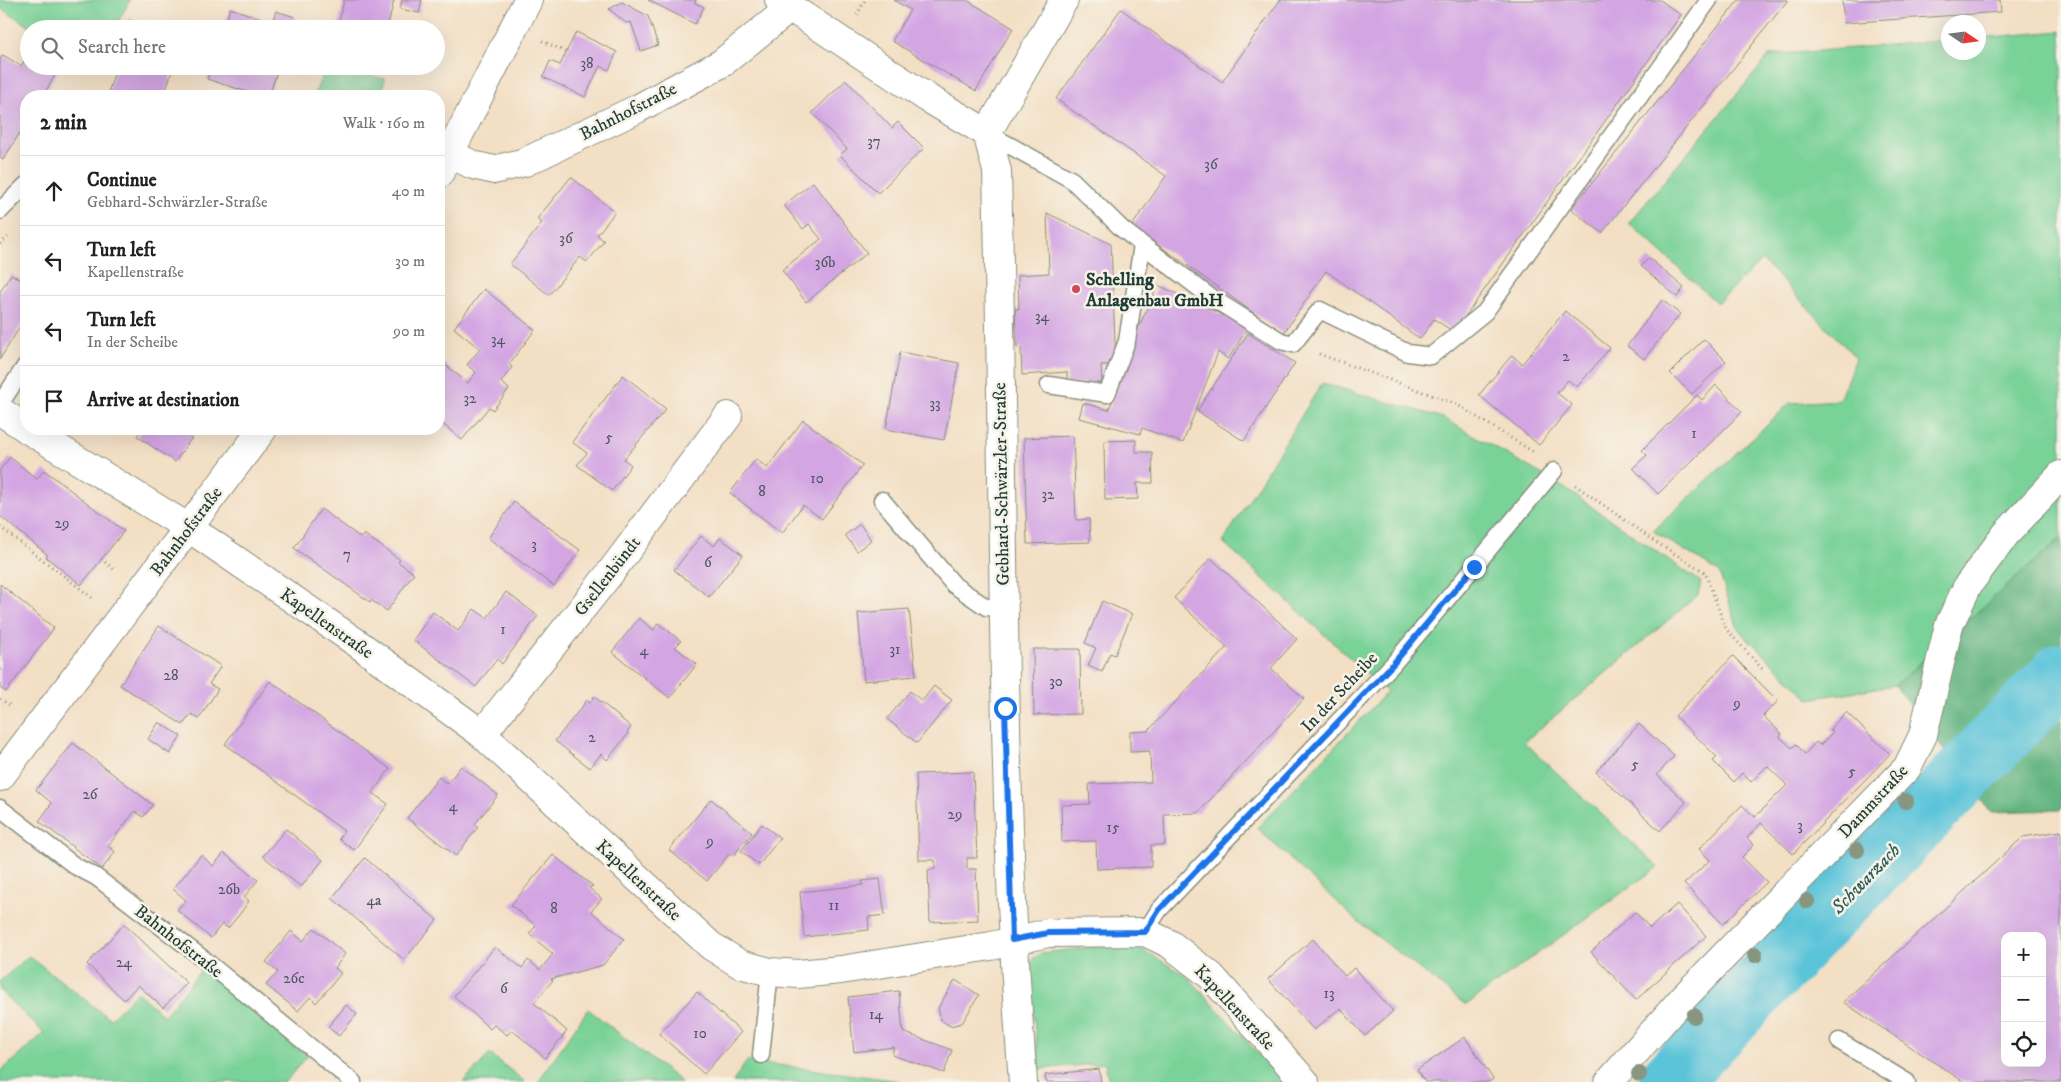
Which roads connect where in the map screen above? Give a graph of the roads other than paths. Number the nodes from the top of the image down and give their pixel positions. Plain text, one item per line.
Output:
1 (528, 0) edge
2 (1064, 0) edge
3 (1709, 0) edge
4 (785, 4) edge
5 (987, 133) junction
6 (445, 164) edge
7 (20, 191) edge
8 (0, 211) edge
9 (1142, 244) junction
10 (20, 374) edge
11 (1049, 385) dead end
12 (0, 404) edge
13 (0, 412) edge
14 (728, 416) dead end
15 (20, 424) edge
16 (38, 435) edge
17 (259, 435) edge
18 (1554, 471) road end
19 (2061, 475) edge
20 (882, 500) dead end
21 (189, 528) junction
22 (1003, 608) junction
23 (482, 734) junction
24 (0, 777) edge
25 (0, 808) edge
26 (1145, 932) junction
27 (1012, 940) junction
28 (770, 972) junction
29 (1840, 1041) dead end
30 (761, 1055) dead end
31 (353, 1082) edge
32 (1023, 1082) edge
33 (1305, 1082) edge
34 (1609, 1082) edge
35 (1907, 1082) edge

1 - 6 street, Bahnhofstraße
2 - 5 street
3 - 9 lane
4 - 5 street
4 - 6 street, Bahnhofstraße
5 - 9 lane
5 - 22 street, Gebhard-Schwärzler-Straße
7 - 8 lane
9 - 11 lane
10 - 12 lane
13 - 15 street, Kapellenstraße
14 - 23 street, Gsellenbündt
16 - 21 street, Kapellenstraße
17 - 21 street, Bahnhofstraße
18 - 26 lane, In der Scheibe
19 - 34 street, Dammstraße
20 - 22 lane
21 - 23 street, Kapellenstraße
21 - 24 street, Bahnhofstraße
22 - 27 street, Gebhard-Schwärzler-Straße
23 - 28 street, Kapellenstraße
25 - 31 lane, Bahnhofstraße
26 - 27 street, Kapellenstraße
26 - 33 street, Kapellenstraße
27 - 28 street, Kapellenstraße
27 - 32 street, Gebhard-Schwärzler-Straße
28 - 30 lane
29 - 35 lane

